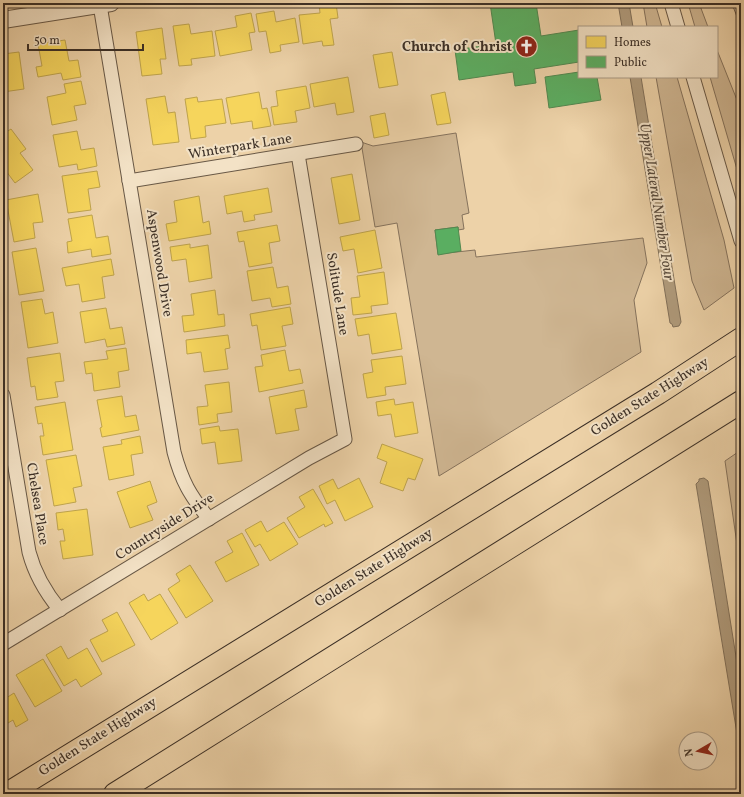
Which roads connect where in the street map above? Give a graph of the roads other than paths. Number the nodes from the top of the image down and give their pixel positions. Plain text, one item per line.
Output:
1 (671, 3) edge
2 (736, 3) edge
3 (106, 4) edge
4 (741, 16) edge
5 (3, 20) edge
6 (678, 26) edge
7 (693, 78) edge
8 (356, 144) dead end
9 (298, 154) junction
10 (129, 181) junction
11 (741, 241) edge
12 (741, 339) edge
13 (3, 395) edge
14 (741, 402) edge
15 (345, 439) joint
16 (209, 519) junction
17 (60, 610) junction
18 (3, 644) edge
19 (7, 794) edge
20 (115, 794) edge

1 - 6 street
2 - 4 lane
3 - 5 street
3 - 10 street, Aspenwood Drive
7 - 11 street
8 - 9 street, Winterpark Lane
9 - 10 street, Winterpark Lane
9 - 15 street, Solitude Lane
10 - 16 street, Aspenwood Drive
12 - 19 highway, Golden State Highway
13 - 17 street, Chelsea Place
14 - 20 highway
15 - 16 street, Countryside Drive
16 - 17 street, Countryside Drive
17 - 18 street, Countryside Drive

